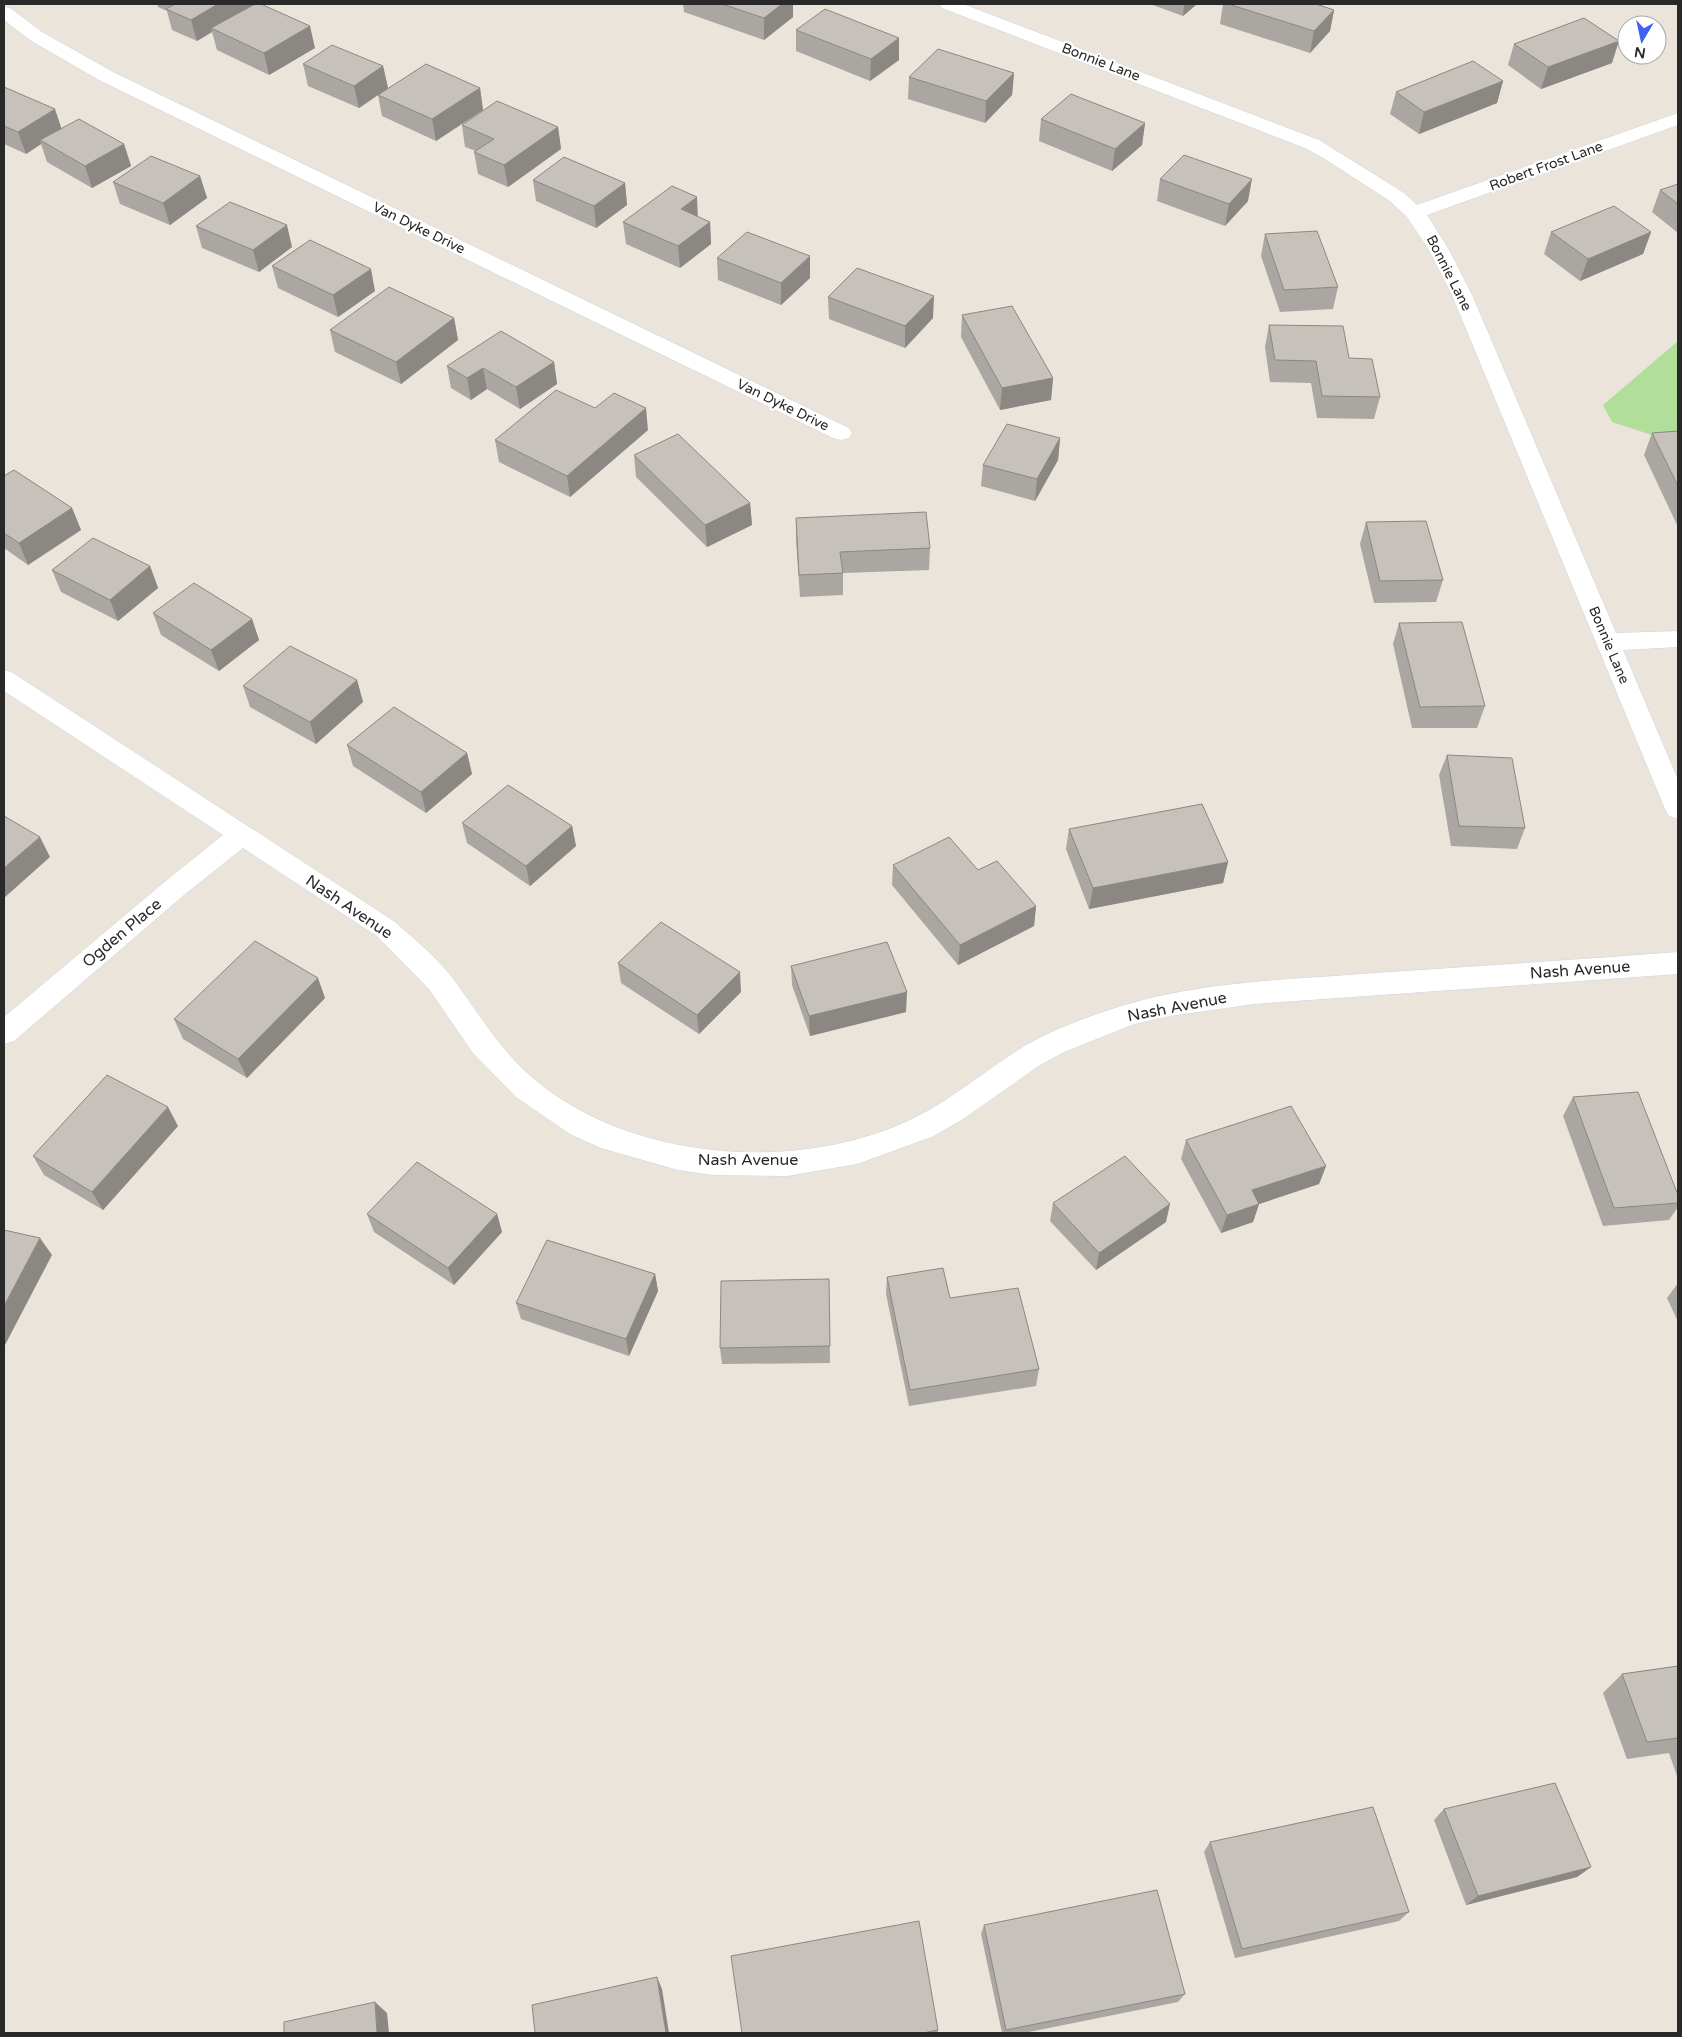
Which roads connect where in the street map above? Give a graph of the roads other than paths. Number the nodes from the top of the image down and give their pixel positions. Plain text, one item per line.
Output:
1 (948, 4) edge
2 (4, 12) edge
3 (1678, 119) edge
4 (1414, 213) junction
5 (841, 433) dead end
6 (1678, 639) edge
7 (1608, 642) junction
8 (4, 679) edge
9 (1678, 809) edge
10 (241, 835) junction
11 (1678, 963) edge
12 (4, 1033) edge

1 - 4 street, Bonnie Lane
2 - 5 street, Van Dyke Drive
3 - 4 street, Robert Frost Lane
4 - 7 street, Bonnie Lane
6 - 7 street
7 - 9 street, Bonnie Lane
8 - 10 street, Nash Avenue
10 - 11 street, Nash Avenue
10 - 12 street, Ogden Place

